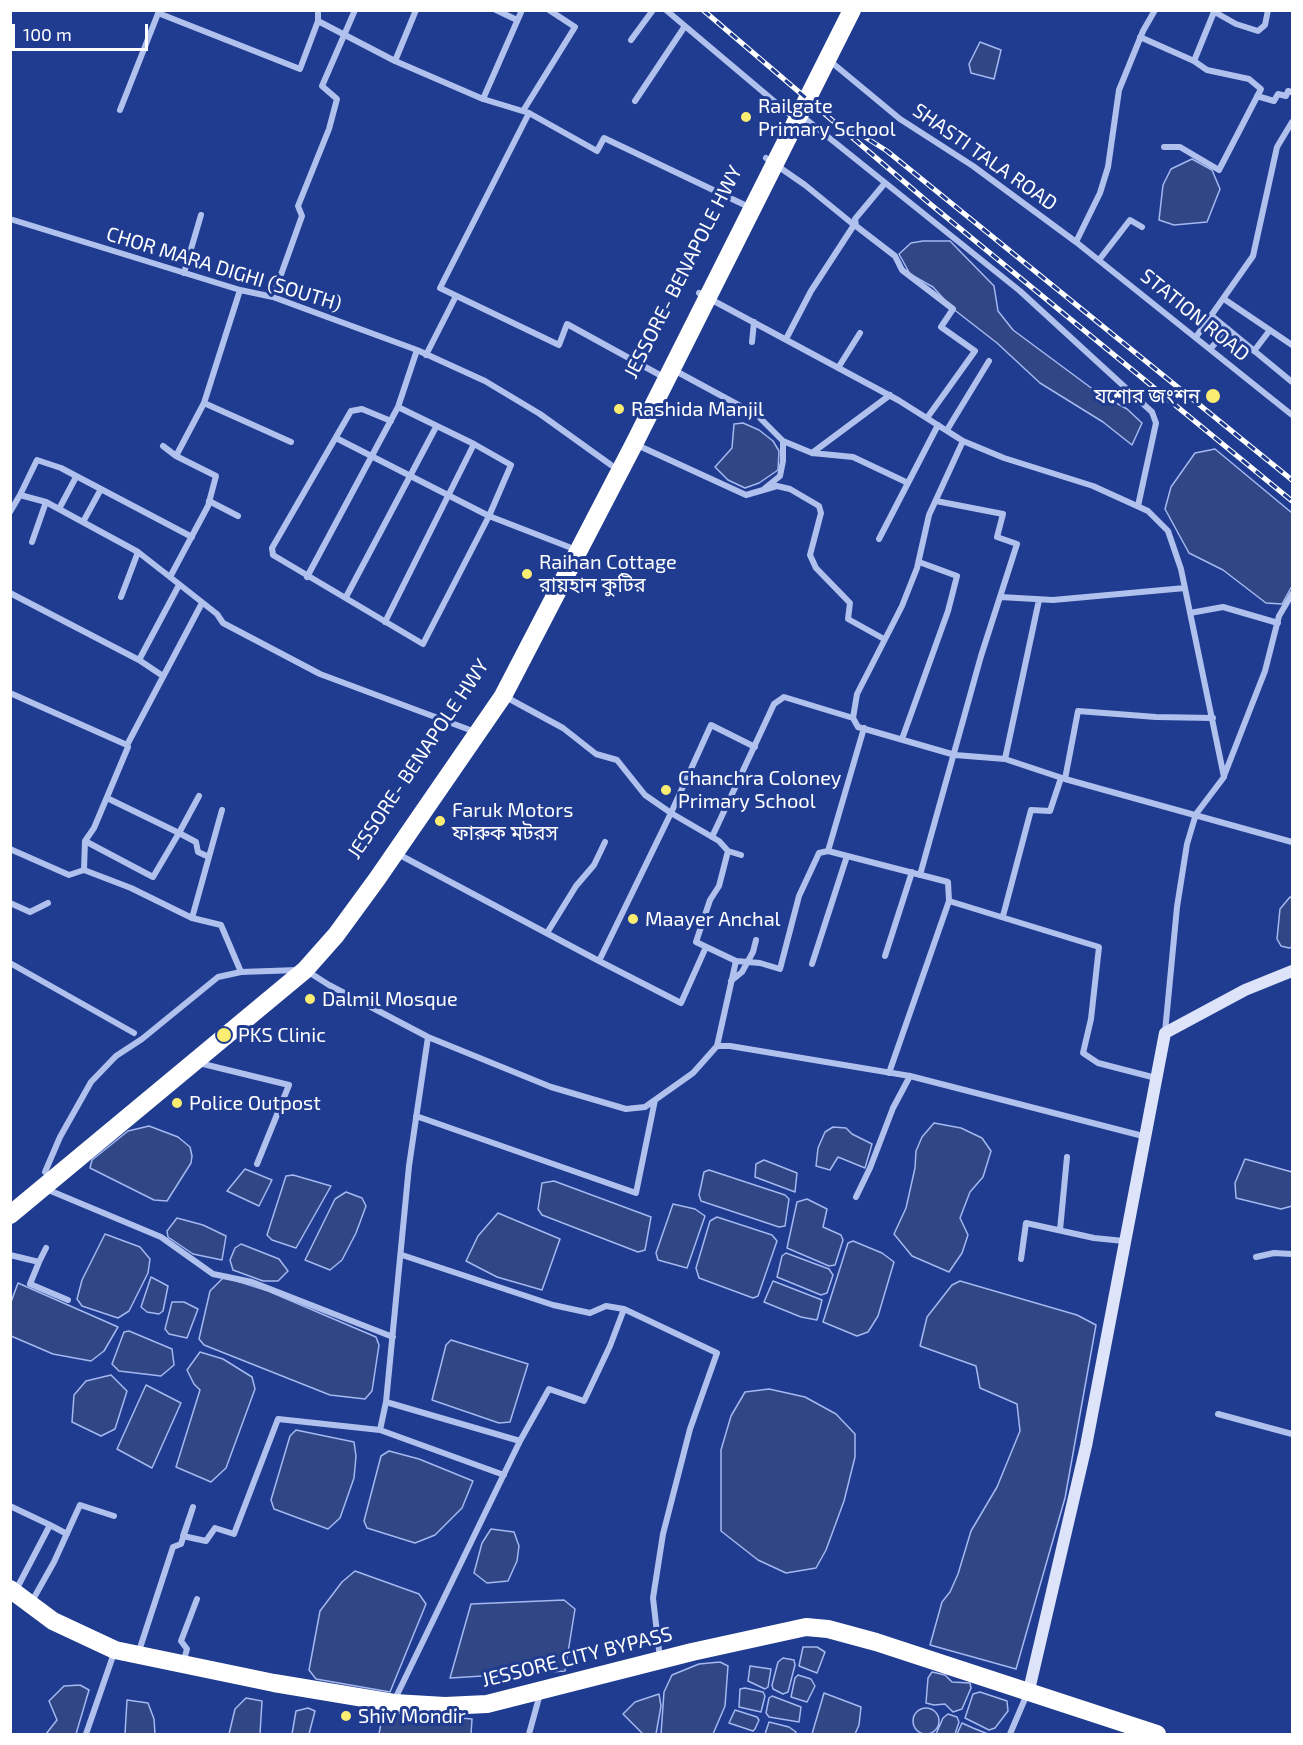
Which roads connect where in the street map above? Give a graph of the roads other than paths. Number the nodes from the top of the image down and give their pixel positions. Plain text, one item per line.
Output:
1 (318, 10) edge
2 (355, 10) edge
3 (416, 10) edge
4 (496, 10) edge
5 (522, 10) edge
6 (549, 10) edge
7 (653, 10) edge
8 (666, 10) edge
9 (841, 10) edge
10 (852, 10) edge
11 (1155, 10) edge
12 (1268, 10) edge
13 (1213, 11) edge
14 (159, 12) edge
15 (517, 20) junction
16 (318, 21) junction
17 (684, 26) junction
18 (343, 34) junction
19 (1140, 37) junction
20 (631, 40) dead end
21 (825, 56) junction
22 (394, 61) junction
23 (1194, 61) junction
24 (1293, 92) edge
25 (1257, 96) junction
26 (483, 99) junction
27 (635, 101) dead end
28 (120, 110) dead end
29 (526, 112) junction
30 (795, 114) junction
31 (1293, 122) edge
32 (1164, 147) dead end
33 (771, 161) junction
34 (885, 183) junction
35 (748, 206) junction
36 (201, 215) dead end
37 (10, 219) edge
38 (1142, 227) dead end
39 (1076, 242) junction
40 (1100, 260) junction
41 (184, 273) junction
42 (240, 290) junction
43 (703, 295) junction
44 (456, 296) junction
45 (273, 297) junction
46 (1224, 299) junction
47 (1212, 316) junction
48 (754, 322) junction
49 (1228, 329) junction
50 (1270, 330) junction
51 (860, 333) dead end
52 (1196, 337) junction
53 (786, 339) junction
54 (752, 342) dead end
55 (1292, 342) edge
56 (1211, 348) junction
57 (417, 351) junction
58 (1254, 351) junction
59 (426, 355) junction
60 (989, 361) dead end
61 (838, 368) junction
62 (665, 371) junction
63 (1293, 381) edge
64 (890, 395) junction
65 (204, 403) junction
66 (398, 407) junction
67 (1293, 415) edge
68 (927, 418) junction
69 (391, 421) junction
70 (938, 425) junction
71 (436, 427) junction
72 (947, 430) junction
73 (336, 438) junction
74 (783, 441) junction
75 (963, 441) junction
76 (291, 442) dead end
77 (474, 444) junction
78 (634, 444) junction
79 (163, 446) dead end
80 (812, 453) junction
81 (176, 456) junction
82 (371, 456) junction
83 (611, 465) junction
84 (411, 476) junction
85 (76, 477) junction
86 (908, 483) junction
87 (101, 489) junction
88 (764, 489) junction
89 (20, 495) junction
90 (448, 496) junction
91 (209, 501) junction
92 (936, 501) junction
93 (46, 502) junction
94 (1138, 507) junction
95 (59, 509) junction
96 (10, 512) edge
97 (238, 516) dead end
98 (489, 516) junction
99 (83, 522) junction
100 (192, 537) junction
101 (879, 539) dead end
102 (32, 542) dead end
103 (569, 547) junction
104 (138, 552) junction
105 (919, 562) junction
106 (170, 577) junction
107 (307, 577) junction
108 (179, 585) junction
109 (1185, 588) junction
110 (10, 593) edge
111 (1293, 594) edge
112 (121, 597) dead end
113 (346, 597) junction
114 (1000, 597) junction
115 (1039, 600) junction
116 (202, 603) junction
117 (1190, 613) junction
118 (385, 622) junction
119 (1278, 623) junction
120 (884, 639) junction
121 (139, 660) junction
122 (163, 676) junction
123 (10, 693) edge
124 (503, 696) junction
125 (853, 718) junction
126 (1213, 718) junction
127 (864, 728) junction
128 (470, 730) junction
129 (902, 739) junction
130 (128, 747) dead end
131 (755, 747) junction
132 (955, 755) junction
133 (1005, 759) junction
134 (1224, 777) junction
135 (1063, 778) junction
136 (199, 796) dead end
137 (107, 798) junction
138 (222, 810) dead end
139 (671, 813) junction
140 (1196, 814) junction
141 (179, 833) junction
142 (712, 837) junction
143 (85, 842) junction
144 (605, 842) dead end
145 (1293, 842) edge
146 (10, 849) edge
147 (728, 851) junction
148 (828, 851) junction
149 (396, 852) junction
150 (741, 855) dead end
151 (847, 856) junction
152 (209, 857) junction
153 (84, 870) junction
154 (912, 872) junction
155 (920, 874) junction
156 (949, 901) junction
157 (10, 903) edge
158 (48, 903) dead end
159 (1003, 916) junction
160 (192, 918) junction
161 (547, 933) junction
162 (756, 940) dead end
163 (706, 947) junction
164 (885, 956) dead end
165 (736, 960) junction
166 (599, 961) junction
167 (10, 963) edge
168 (812, 964) dead end
169 (298, 970) junction
170 (1293, 971) edge
171 (241, 972) junction
172 (731, 982) junction
173 (134, 1033) dead end
174 (1165, 1033) junction
175 (428, 1037) junction
176 (717, 1046) junction
177 (196, 1063) junction
178 (889, 1073) junction
179 (910, 1076) junction
180 (1156, 1078) junction
181 (655, 1100) junction
182 (416, 1116) junction
183 (1143, 1136) junction
184 (1067, 1157) dead end
185 (257, 1164) dead end
186 (44, 1180) junction
187 (855, 1197) dead end
188 (10, 1201) edge
189 (10, 1215) edge
190 (1059, 1230) junction
191 (1124, 1241) junction
192 (46, 1248) dead end
193 (1293, 1254) edge
194 (10, 1255) edge
195 (402, 1256) junction
196 (1256, 1257) dead end
197 (1022, 1259) dead end
198 (39, 1262) junction
199 (68, 1300) dead end
200 (624, 1309) junction
201 (393, 1337) junction
202 (386, 1402) junction
203 (1218, 1414) dead end
204 (380, 1430) junction
205 (1293, 1434) edge
206 (520, 1441) junction
207 (504, 1475) junction
208 (10, 1506) edge
209 (114, 1516) dead end
210 (50, 1525) junction
211 (67, 1534) junction
212 (13, 1590) edge
213 (197, 1599) dead end
214 (31, 1604) junction
215 (115, 1650) junction
216 (138, 1654) junction
217 (660, 1661) junction
218 (183, 1664) junction
219 (541, 1690) junction
220 (1029, 1690) junction
221 (394, 1702) junction
222 (86, 1734) edge
223 (530, 1734) edge
224 (1010, 1734) edge
225 (1157, 1734) edge

1 - 16 street
2 - 18 street
3 - 22 street
4 - 15 street
5 - 15 street
6 - 29 street
7 - 20 street
8 - 17 street
9 - 21 highway, JESSORE- BENAPOLE HWY
10 - 21 highway
11 - 19 street
12 - 13 street
13 - 23 street
14 - 16 street
14 - 28 street
15 - 26 street
16 - 18 street
17 - 27 street
17 - 30 street
18 - 22 street
18 - 45 street
19 - 23 street
19 - 39 street
21 - 30 highway, JESSORE- BENAPOLE HWY
21 - 30 highway, JESSORE- BENAPOLE HWY
21 - 39 street, SHASTI TALA ROAD
22 - 26 street
23 - 25 street
24 - 25 street
25 - 32 street
26 - 29 street
29 - 35 street
29 - 44 street
30 - 33 highway, JESSORE- BENAPOLE HWY
30 - 34 street
31 - 46 street
33 - 35 highway, JESSORE- BENAPOLE HWY
33 - 53 street
34 - 68 street
34 - 94 street
35 - 43 highway, JESSORE- BENAPOLE HWY
36 - 41 street
37 - 41 street, CHOR MARA DIGHI (SOUTH)
38 - 40 street
39 - 40 street, STATION ROAD
40 - 52 street, STATION ROAD
41 - 42 street, CHOR MARA DIGHI (SOUTH)
42 - 45 street, CHOR MARA DIGHI (SOUTH)
42 - 65 street
43 - 48 street
43 - 62 highway, JESSORE- BENAPOLE HWY
44 - 59 street
44 - 62 street
45 - 57 street, CHOR MARA DIGHI (SOUTH)
46 - 47 street
46 - 50 street
47 - 49 street
47 - 52 street
48 - 53 street
48 - 54 street
49 - 56 street
49 - 58 street
50 - 55 street
50 - 58 street
51 - 61 street
52 - 56 street, STATION ROAD
53 - 61 street
56 - 67 street, STATION ROAD
57 - 59 street, CHOR MARA DIGHI (SOUTH)
57 - 66 street
58 - 63 street
59 - 83 street, CHOR MARA DIGHI (SOUTH)
60 - 72 street
61 - 64 street
62 - 74 street
62 - 78 highway, JESSORE- BENAPOLE HWY
62 - 83 highway, JESSORE- BENAPOLE HWY
64 - 68 street
64 - 80 street
65 - 76 street
65 - 81 street
66 - 69 street
66 - 71 street
68 - 70 street
69 - 73 street
69 - 82 street
70 - 72 street
70 - 86 street
71 - 77 street
71 - 84 street
72 - 75 street
73 - 82 street
73 - 107 street
74 - 80 street
74 - 88 street
75 - 92 street
75 - 94 street
77 - 90 street
77 - 98 street
78 - 88 street
78 - 124 highway, JESSORE- BENAPOLE HWY
79 - 81 street
80 - 86 street
81 - 91 street
82 - 84 street
82 - 107 street
83 - 103 highway, JESSORE- BENAPOLE HWY
84 - 90 street
84 - 113 street
85 - 87 street
85 - 89 street
85 - 95 street
86 - 101 street
87 - 99 street
87 - 100 street
88 - 120 street
89 - 93 street
89 - 96 street
90 - 98 street
90 - 118 street
91 - 97 street
91 - 100 street
92 - 105 street
92 - 114 street
93 - 95 street
93 - 102 street
94 - 109 street
95 - 99 street
98 - 103 street
98 - 118 street
99 - 104 street
100 - 106 street
103 - 128 highway, JESSORE- BENAPOLE HWY
104 - 106 street
104 - 112 street
105 - 120 street
105 - 129 street
106 - 108 street
107 - 113 street
108 - 116 street
108 - 121 street
109 - 115 street
109 - 117 street
110 - 121 street
111 - 119 street
113 - 118 street
114 - 115 street
114 - 132 street
115 - 133 street
116 - 122 street
116 - 128 street
117 - 119 street
117 - 126 street
119 - 134 street
120 - 125 street
121 - 122 street
122 - 123 street
124 - 139 street
124 - 149 highway, JESSORE- BENAPOLE HWY
125 - 127 street
125 - 131 street
126 - 134 street
126 - 135 street
127 - 129 street
127 - 148 street
128 - 169 highway, JESSORE- BENAPOLE HWY
129 - 132 street
130 - 137 street
131 - 139 street
131 - 142 street
132 - 133 street
132 - 155 street
133 - 135 street
134 - 140 street
135 - 140 street
135 - 159 street
136 - 141 street
137 - 141 street
137 - 143 street
138 - 152 street
139 - 142 street
139 - 166 street
140 - 145 street
140 - 174 street
141 - 143 street
141 - 152 street
142 - 147 street
143 - 153 street
144 - 161 street
146 - 153 street
147 - 150 street
147 - 163 street
148 - 151 street
148 - 165 street
149 - 161 street
149 - 169 highway, JESSORE- BENAPOLE HWY
151 - 154 street
151 - 168 street
152 - 160 street
153 - 160 street
154 - 155 street
154 - 164 street
155 - 156 street
156 - 159 street
156 - 178 street
157 - 158 street
159 - 180 street
160 - 171 street
161 - 166 street
162 - 172 street
163 - 165 street
163 - 166 street
165 - 172 street
167 - 173 street
169 - 171 street
169 - 175 street
169 - 177 highway, JESSORE- BENAPOLE HWY
169 - 186 highway, JESSORE- BENAPOLE HWY
170 - 174 street
171 - 186 street
172 - 176 street
174 - 180 street
175 - 181 street
175 - 182 street
176 - 178 street
176 - 181 street
177 - 185 street
177 - 186 highway, JESSORE- BENAPOLE HWY
178 - 179 street
179 - 183 street
179 - 187 street
180 - 183 street
181 - 182 street
182 - 195 street
183 - 191 street
184 - 190 street
186 - 188 highway, JESSORE- BENAPOLE HWY
186 - 189 highway, JESSORE- BENAPOLE HWY
186 - 201 street
190 - 191 street
190 - 197 street
191 - 220 street
192 - 198 street
193 - 196 street
194 - 198 street
195 - 200 street
195 - 201 street
198 - 199 street
200 - 206 street
200 - 217 street
201 - 202 street
202 - 204 street
202 - 206 street
203 - 205 street
204 - 207 street
204 - 216 street
206 - 207 street
207 - 221 street
208 - 210 street
209 - 211 street
210 - 211 street
210 - 212 street
211 - 214 street
212 - 214 highway, JESSORE CITY BYPASS
213 - 218 street
214 - 215 highway, JESSORE CITY BYPASS
215 - 216 highway, JESSORE CITY BYPASS
215 - 222 street
216 - 218 highway, JESSORE CITY BYPASS
217 - 219 highway, JESSORE CITY BYPASS
217 - 220 highway, JESSORE CITY BYPASS
218 - 221 highway, JESSORE CITY BYPASS
219 - 221 highway, JESSORE CITY BYPASS
219 - 223 street
220 - 224 street
220 - 225 highway, JESSORE CITY BYPASS

